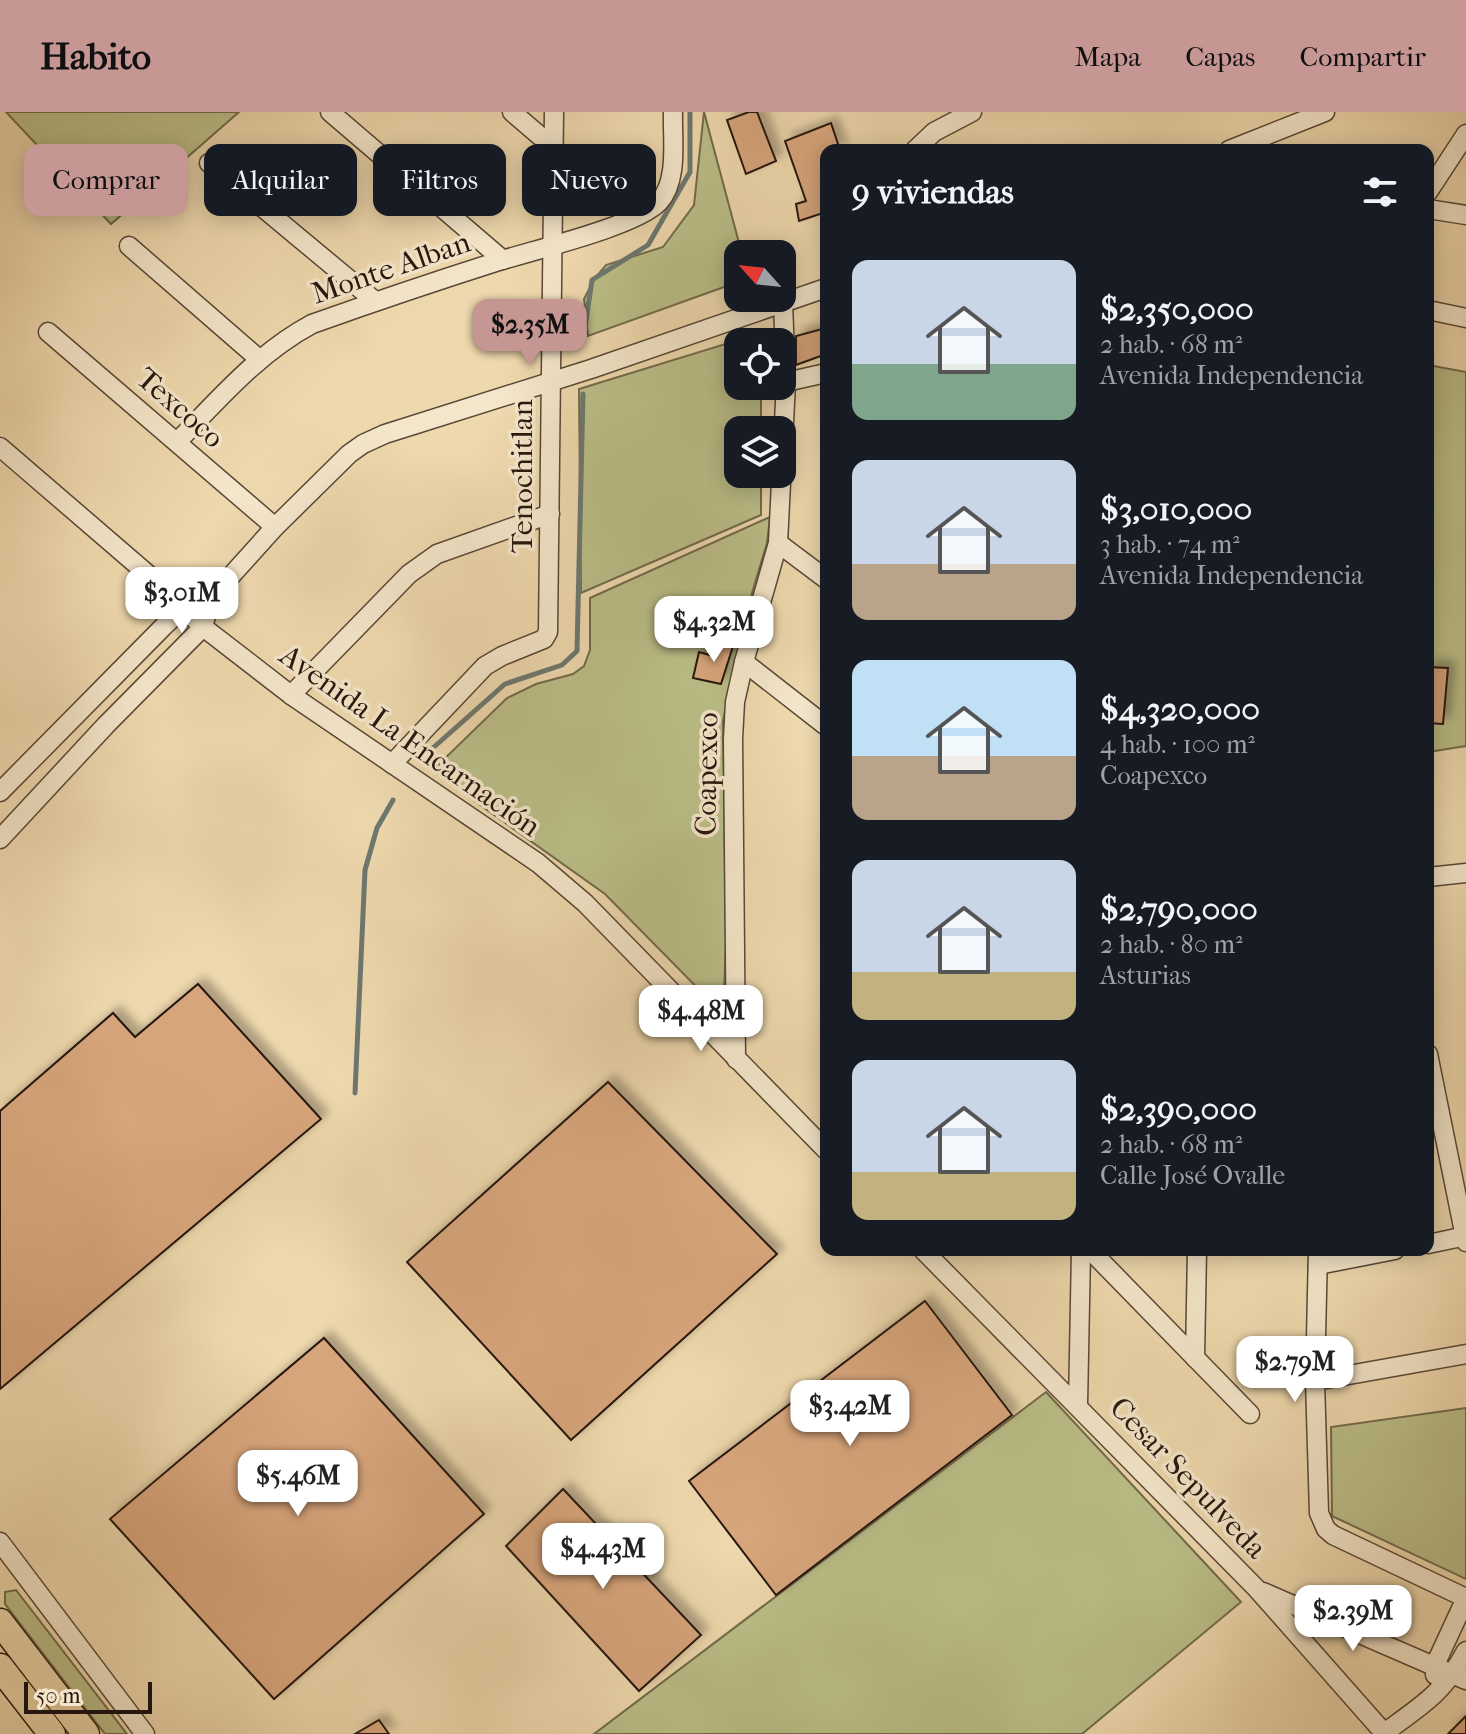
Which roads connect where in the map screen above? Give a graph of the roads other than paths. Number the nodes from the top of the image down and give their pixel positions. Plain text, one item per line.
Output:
1 (330, 112) edge
2 (512, 112) edge
3 (554, 112) edge
4 (673, 112) edge
5 (972, 112) edge
6 (1325, 112) edge
7 (1303, 116) edge
8 (1466, 134) edge
9 (549, 144) edge
10 (554, 144) edge
11 (921, 144) edge
12 (1242, 144) edge
13 (1434, 183) edge
14 (1434, 210) edge
15 (1466, 215) edge
16 (273, 216) edge
17 (553, 216) edge
18 (129, 246) dead end
19 (552, 247) junction
20 (503, 260) junction
21 (820, 290) edge
22 (796, 298) edge
23 (375, 301) junction
24 (1434, 311) edge
25 (757, 312) edge
26 (1466, 318) edge
27 (48, 332) dead end
28 (259, 359) junction
29 (820, 374) edge
30 (559, 379) junction
31 (796, 380) edge
32 (785, 400) edge
33 (177, 442) junction
34 (0, 447) edge
35 (550, 514) junction
36 (275, 527) junction
37 (778, 543) junction
38 (820, 574) edge
39 (211, 598) junction
40 (184, 607) junction
41 (203, 627) junction
42 (744, 662) junction
43 (291, 695) junction
44 (820, 721) edge
45 (397, 767) junction
46 (0, 792) edge
47 (0, 839) edge
48 (1466, 873) edge
49 (1434, 876) edge
50 (736, 1059) junction
51 (1434, 1083) edge
52 (820, 1144) edge
53 (1466, 1238) edge
54 (1434, 1243) edge
55 (929, 1256) edge
56 (1081, 1256) edge
57 (1096, 1256) edge
58 (1197, 1256) edge
59 (1318, 1258) edge
60 (1466, 1354) edge
61 (1195, 1358) junction
62 (1315, 1381) junction
63 (1078, 1405) junction
64 (1250, 1414) dead end
65 (0, 1542) edge
66 (1257, 1589) junction
67 (1466, 1598) edge
68 (0, 1622) edge
69 (1466, 1651) edge
70 (1435, 1665) junction
71 (0, 1667) edge
72 (1460, 1678) edge
73 (1434, 1697) junction
74 (1385, 1733) edge
75 (52, 1734) edge
76 (86, 1734) edge
77 (145, 1734) edge

1 - 20 street
2 - 9 street
3 - 10 street, Tenochitlan
4 - 19 street, Monte Alban
5 - 11 street
6 - 7 street
7 - 12 street
8 - 13 street
14 - 15 street
16 - 23 street
17 - 19 street, Tenochitlan
18 - 28 street
19 - 20 street, Monte Alban
19 - 30 street, Tenochitlan
20 - 23 street, Monte Alban
21 - 22 street
23 - 28 street, Monte Alban
24 - 26 street
25 - 30 street
27 - 33 street, Texcoco
28 - 33 street, Monte Alban
29 - 31 street
30 - 35 street, Tenochitlan
30 - 36 street
32 - 37 street, Coapexco
33 - 36 street, Texcoco
34 - 40 street, Avenida La Encarnación
35 - 43 street
35 - 45 street, Tenochitlan
36 - 39 street
37 - 38 street
37 - 42 street, Coapexco
39 - 40 street
39 - 41 street
40 - 41 street, Avenida La Encarnación
40 - 46 street
41 - 43 street, Avenida La Encarnación
41 - 47 street
42 - 44 street
42 - 50 street, Coapexco
43 - 45 street, Avenida La Encarnación
45 - 50 street, Avenida La Encarnación
48 - 49 street
50 - 52 street, Avenida La Encarnación
51 - 53 street
53 - 54 street
55 - 63 street, Cesar Sepulveda
56 - 63 street
57 - 61 street
58 - 61 street
59 - 62 street
60 - 62 street
61 - 64 street
62 - 67 street
63 - 66 street, Cesar Sepulveda
65 - 77 street
66 - 70 street
66 - 74 street, Cesar Sepulveda
67 - 70 street
68 - 76 highway
69 - 72 street
70 - 72 street
70 - 73 street
71 - 75 highway
72 - 73 street
73 - 74 street

